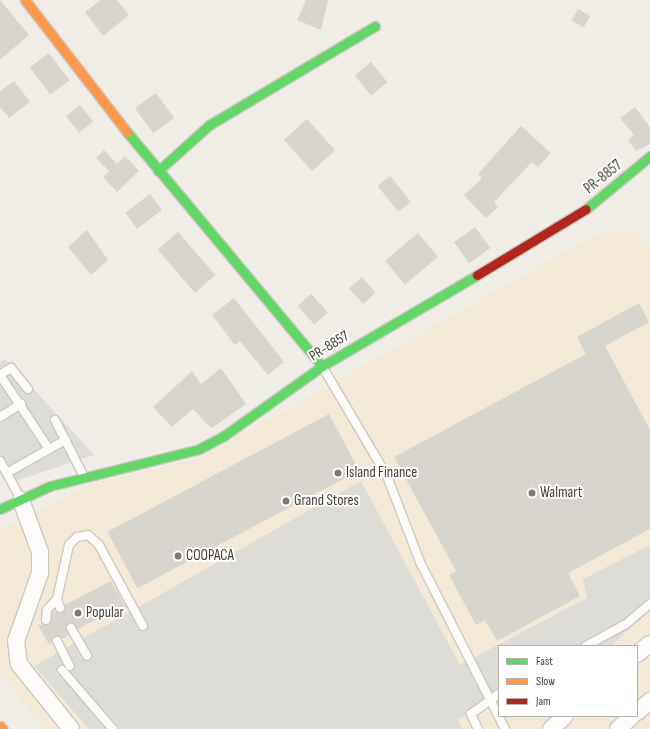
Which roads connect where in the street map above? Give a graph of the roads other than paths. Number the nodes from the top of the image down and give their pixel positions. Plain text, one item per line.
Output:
1 (25, 0) edge
2 (375, 26) dead end
3 (650, 156) edge
4 (158, 171) junction
5 (322, 366) junction
6 (1, 375) edge
7 (28, 389) dead end
8 (21, 404) junction
9 (0, 417) edge
10 (55, 420) dead end
11 (66, 440) junction
12 (49, 449) junction
13 (0, 461) edge
14 (7, 473) junction
15 (84, 478) junction
16 (21, 500) junction
17 (2, 506) edge
18 (57, 599) junction
19 (650, 604) edge
20 (60, 608) dead end
21 (46, 620) dead end
22 (143, 626) dead end
23 (71, 628) dead end
24 (57, 641) dead end
25 (650, 644) edge
26 (588, 645) edge
27 (638, 653) edge
28 (87, 656) dead end
29 (70, 666) dead end
30 (62, 670) dead end
31 (498, 694) edge
32 (489, 699) junction
33 (650, 701) edge
34 (638, 711) edge
35 (498, 716) edge
36 (499, 717) edge
37 (564, 717) edge
38 (631, 717) edge
39 (0, 726) edge
40 (3, 729) edge
41 (71, 729) edge
42 (113, 729) edge
43 (478, 729) edge
44 (505, 729) edge
45 (551, 729) edge
46 (618, 729) edge

1 - 4 street
2 - 4 street
3 - 5 street, PR-8857
4 - 5 street
5 - 15 street, PR-8857
5 - 32 lane
6 - 7 lane
6 - 8 lane
8 - 9 lane
8 - 12 lane
10 - 11 lane
11 - 12 lane
11 - 15 lane
12 - 14 lane
13 - 14 lane
14 - 16 lane
15 - 16 street, PR-8857
16 - 17 street, PR-8857
16 - 41 street
18 - 20 lane
18 - 21 lane
18 - 22 lane
19 - 26 lane
23 - 28 lane
24 - 29 lane
25 - 27 street
30 - 42 lane
31 - 32 lane
32 - 35 lane
32 - 43 lane
33 - 34 street
36 - 44 lane
37 - 45 street
38 - 46 street
39 - 40 street

